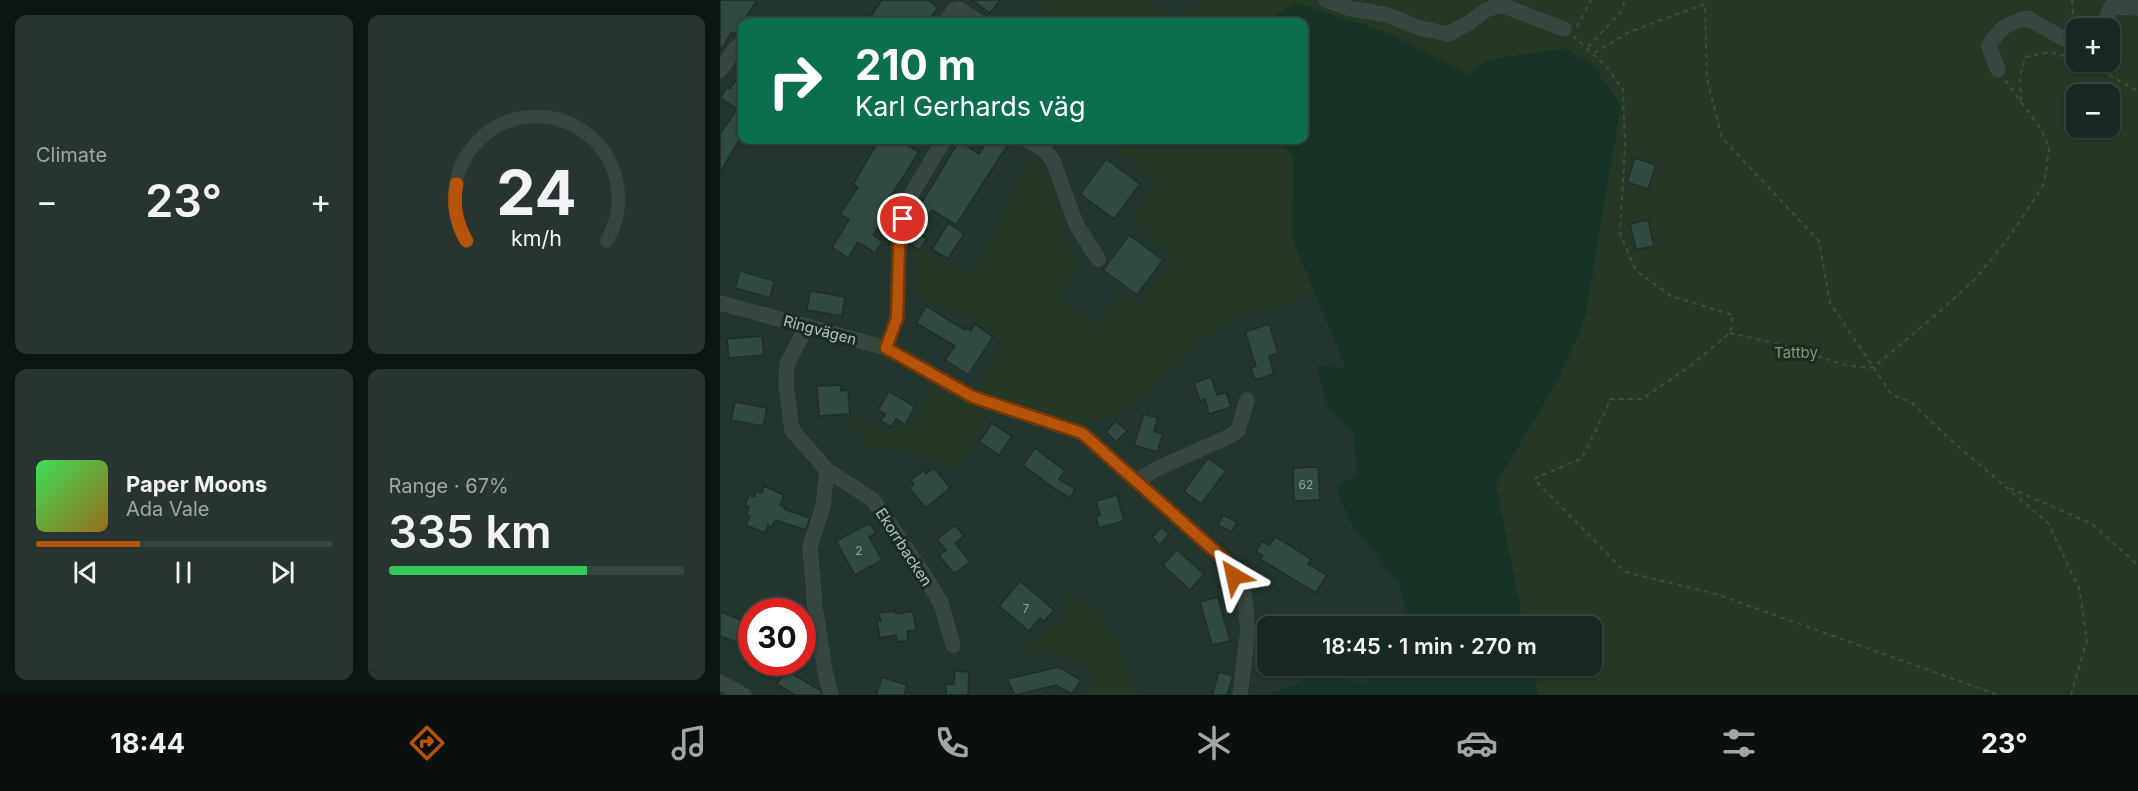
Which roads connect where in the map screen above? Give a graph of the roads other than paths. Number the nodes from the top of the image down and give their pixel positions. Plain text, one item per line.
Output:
1 (1326, 0) edge
2 (954, 5) edge
3 (2138, 8) edge
4 (973, 18) edge
5 (2107, 18) edge
6 (1569, 33) road end
7 (2066, 40) edge
8 (738, 49) edge
9 (720, 70) edge
10 (1998, 70) road end
11 (942, 144) edge
12 (1034, 144) edge
13 (1098, 259) dead end
14 (720, 303) edge
15 (807, 326) junction
16 (886, 348) junction
17 (1248, 400) dead end
18 (827, 470) junction
19 (1137, 481) junction
20 (953, 645) dead end
21 (720, 682) edge
22 (744, 695) edge
23 (831, 695) edge
24 (1240, 695) edge

1 - 6 street
2 - 4 street
3 - 5 street
7 - 10 street
8 - 9 street
11 - 16 street
12 - 13 street
14 - 15 street, Ringvägen
15 - 16 street, Ringvägen
15 - 18 street, Ekorrbacken
16 - 19 street, Ringvägen
17 - 19 street
18 - 20 street, Ekorrbacken
18 - 23 street
19 - 24 street, Ringvägen
21 - 22 street

